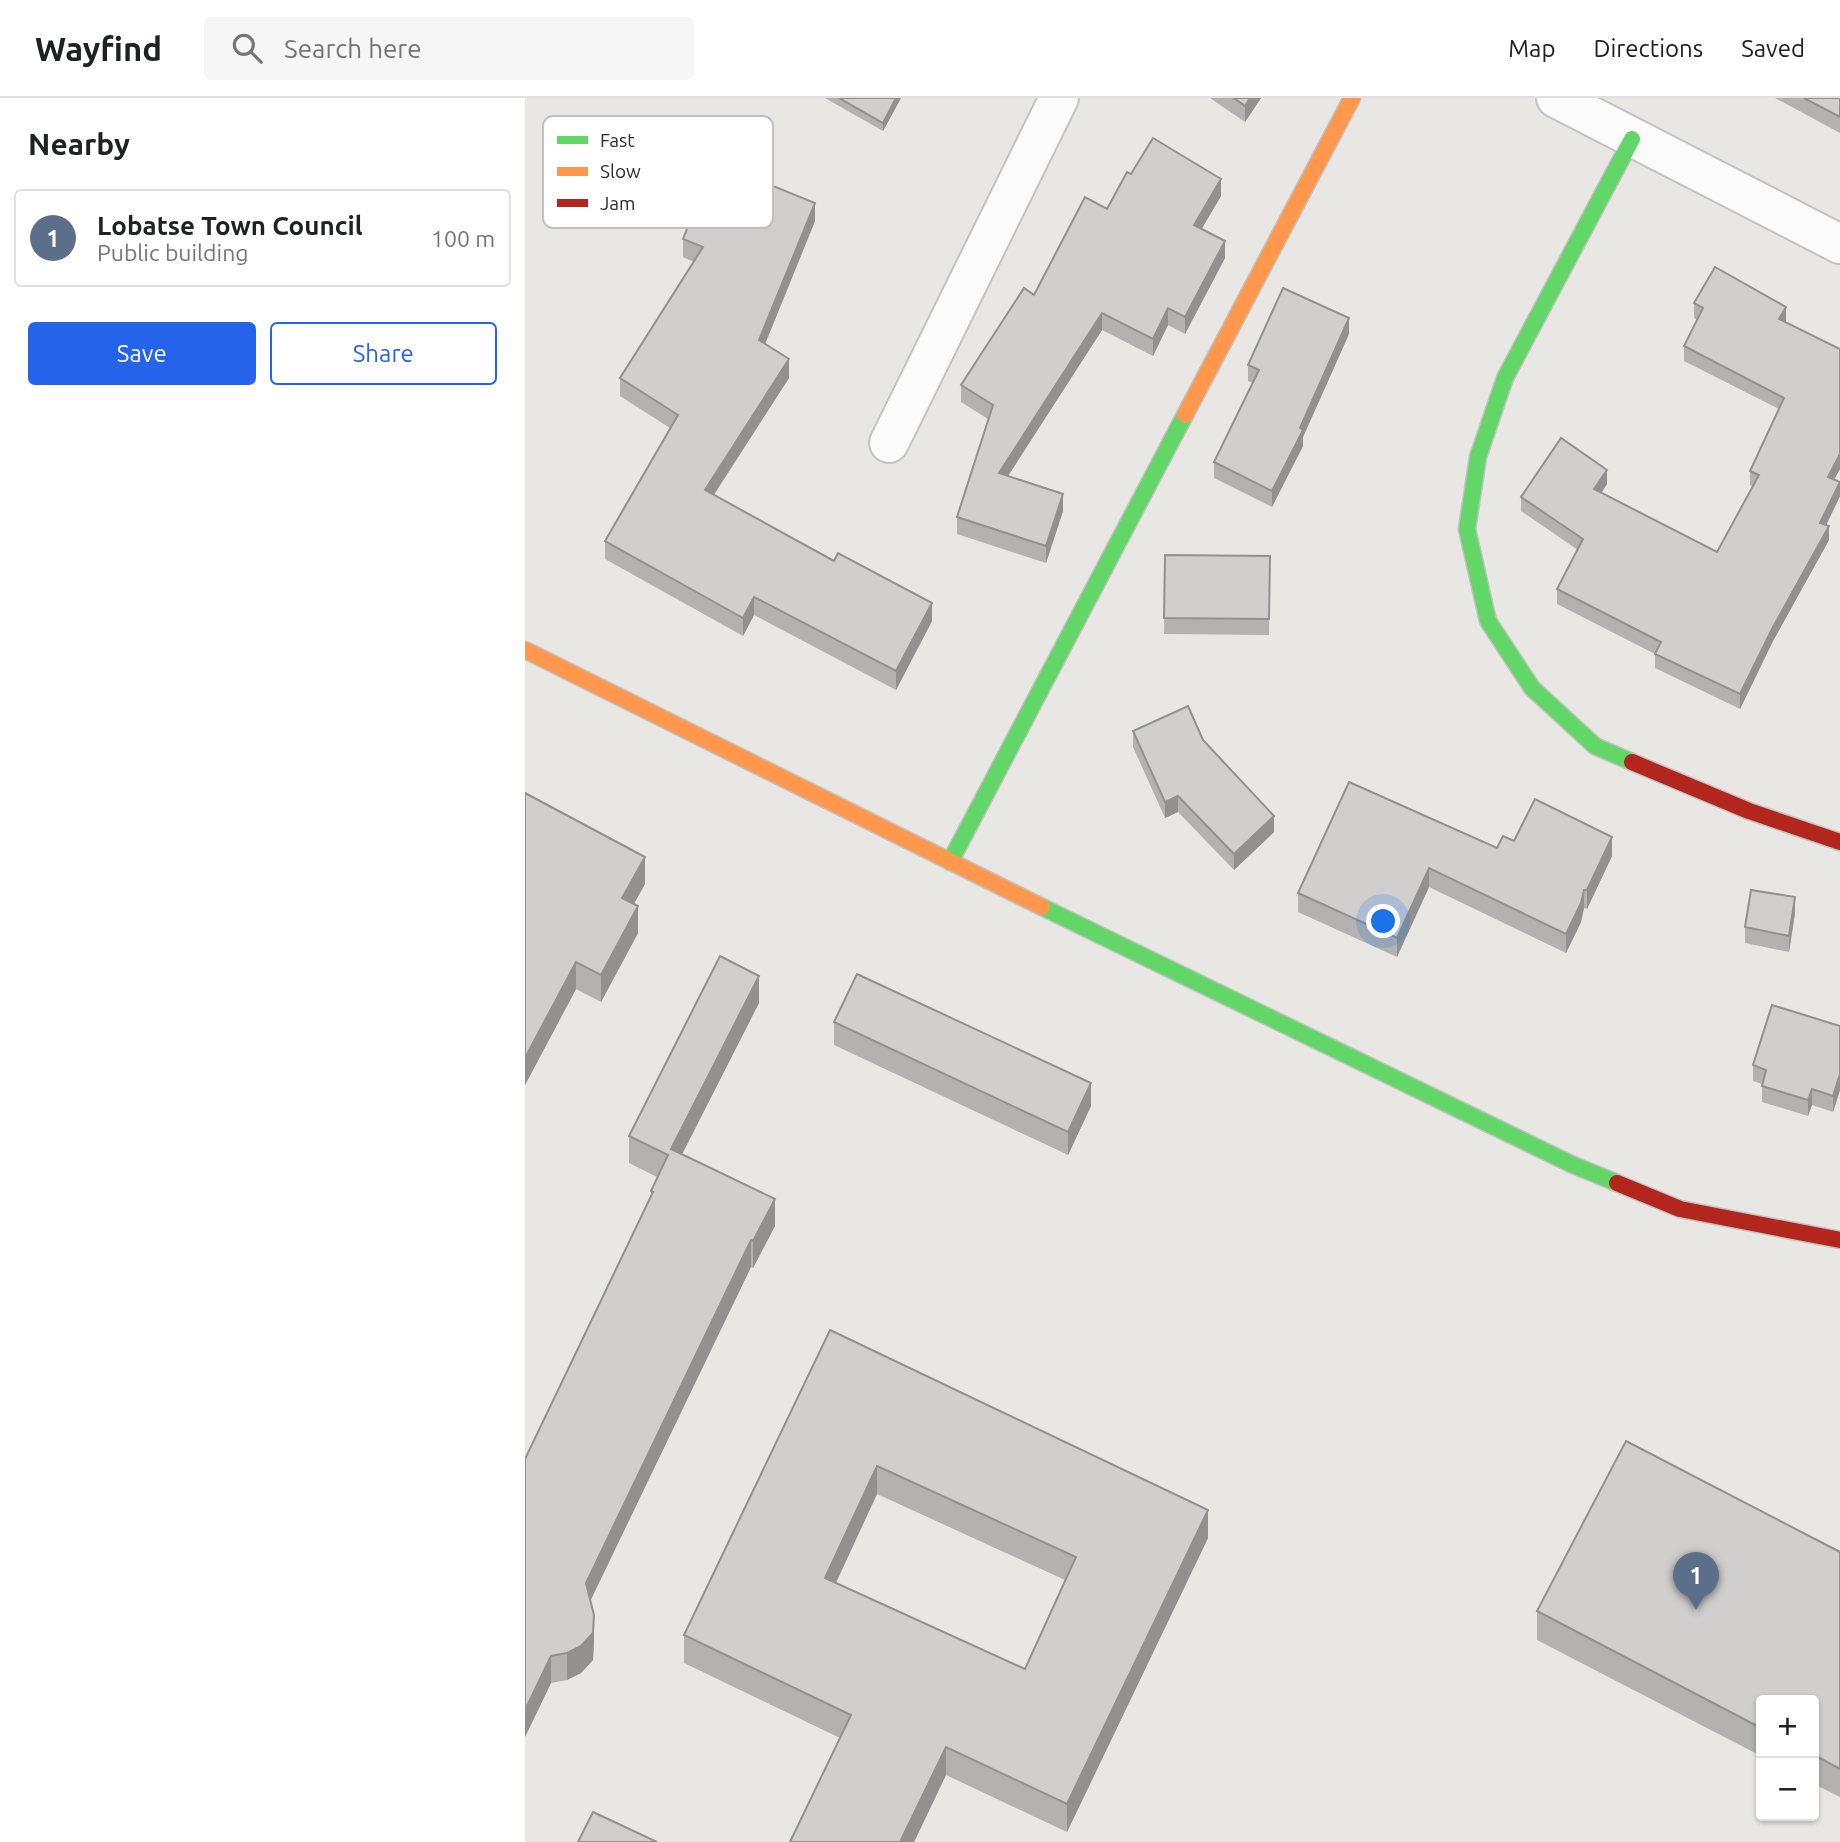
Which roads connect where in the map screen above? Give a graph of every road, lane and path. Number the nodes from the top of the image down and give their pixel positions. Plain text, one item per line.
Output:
1 (1059, 98) edge
2 (1352, 98) edge
3 (1556, 98) edge
4 (1632, 139) junction
5 (1840, 244) edge
6 (889, 443) dead end
7 (525, 650) edge
8 (1840, 842) edge
9 (950, 862) junction
10 (1840, 1240) edge

1 - 6 street
2 - 9 street
3 - 4 street
4 - 5 street
4 - 8 street
7 - 9 street
9 - 10 street

